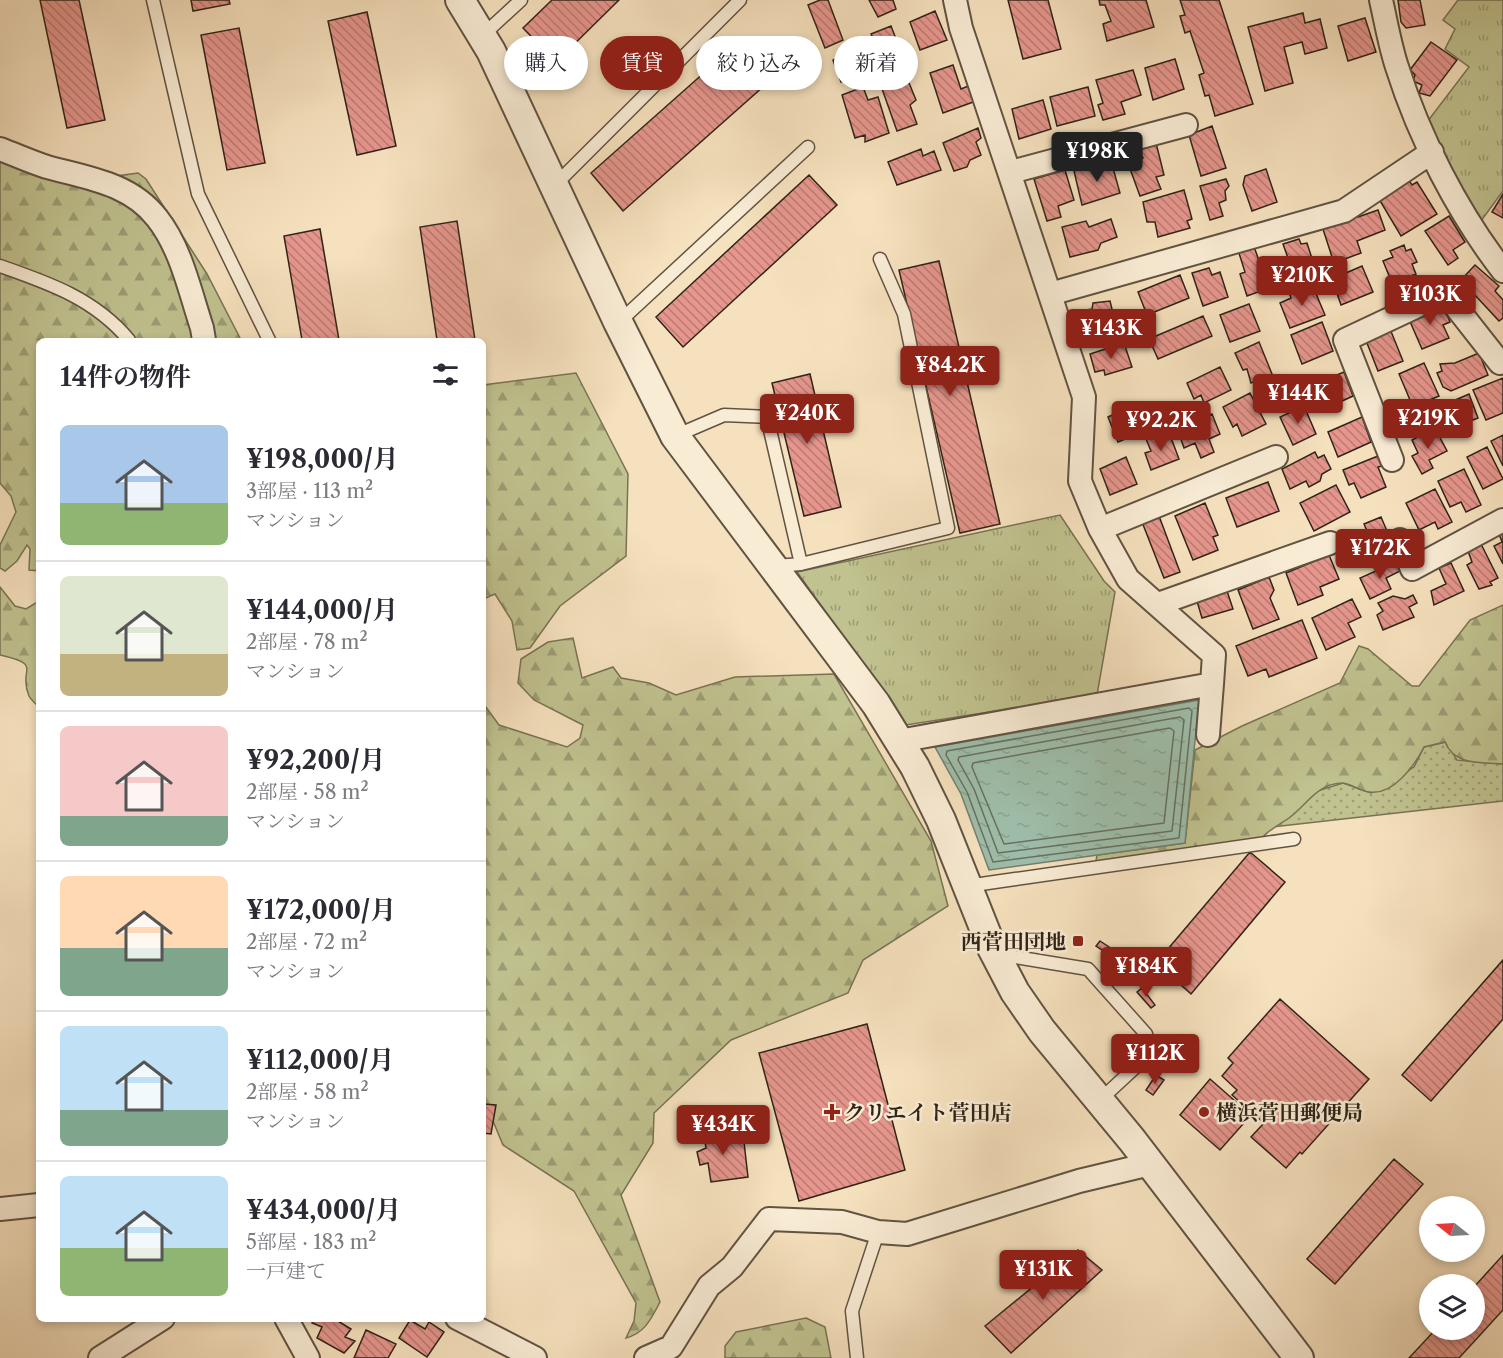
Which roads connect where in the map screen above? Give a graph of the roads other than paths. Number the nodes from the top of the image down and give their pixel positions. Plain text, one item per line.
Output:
1 (153, 0) edge
2 (460, 0) edge
3 (521, 0) edge
4 (740, 0) edge
5 (955, 0) edge
6 (1381, 0) edge
7 (482, 36) junction
8 (1186, 125) dead end
9 (808, 147) dead end
10 (0, 150) edge
11 (1432, 152) junction
12 (1011, 172) junction
13 (554, 186) junction
14 (880, 259) dead end
15 (0, 266) edge
16 (1503, 271) edge
17 (1050, 294) junction
18 (618, 322) junction
19 (127, 338) edge
20 (204, 338) edge
21 (268, 338) edge
22 (1503, 360) edge
23 (675, 436) junction
24 (1276, 457) dead end
25 (1392, 460) dead end
26 (1503, 520) edge
27 (1100, 529) junction
28 (1400, 540) dead end
29 (1330, 543) dead end
30 (788, 565) junction
31 (1158, 604) junction
32 (1212, 684) junction
33 (1208, 735) dead end
34 (899, 741) junction
35 (1294, 839) dead end
36 (965, 886) junction
37 (995, 954) junction
38 (1100, 1100) junction
39 (1150, 1164) junction
40 (36, 1205) edge
41 (0, 1209) edge
42 (878, 1232) junction
43 (157, 1322) edge
44 (288, 1322) edge
45 (465, 1322) edge
46 (100, 1358) edge
47 (308, 1358) edge
48 (535, 1358) edge
49 (646, 1358) edge
50 (857, 1358) edge
51 (1299, 1358) edge

1 - 21 lane
2 - 7 street
3 - 7 lane
4 - 13 lane
5 - 12 street
6 - 11 street
7 - 13 street
8 - 12 street
9 - 18 lane
10 - 20 street
11 - 16 street
11 - 17 street
12 - 17 street
13 - 18 street
14 - 30 lane
15 - 19 lane
17 - 27 street
18 - 23 street
22 - 25 street
23 - 30 street
23 - 30 lane
24 - 27 street
26 - 28 street
27 - 31 street
29 - 31 street
30 - 34 street
31 - 32 street
32 - 33 street
32 - 34 street
34 - 36 street
35 - 36 lane
36 - 37 street
37 - 38 street
37 - 38 lane
38 - 39 street
39 - 42 street
39 - 51 street
40 - 41 street
42 - 49 street
42 - 50 lane
43 - 46 street
44 - 47 street
45 - 48 street

